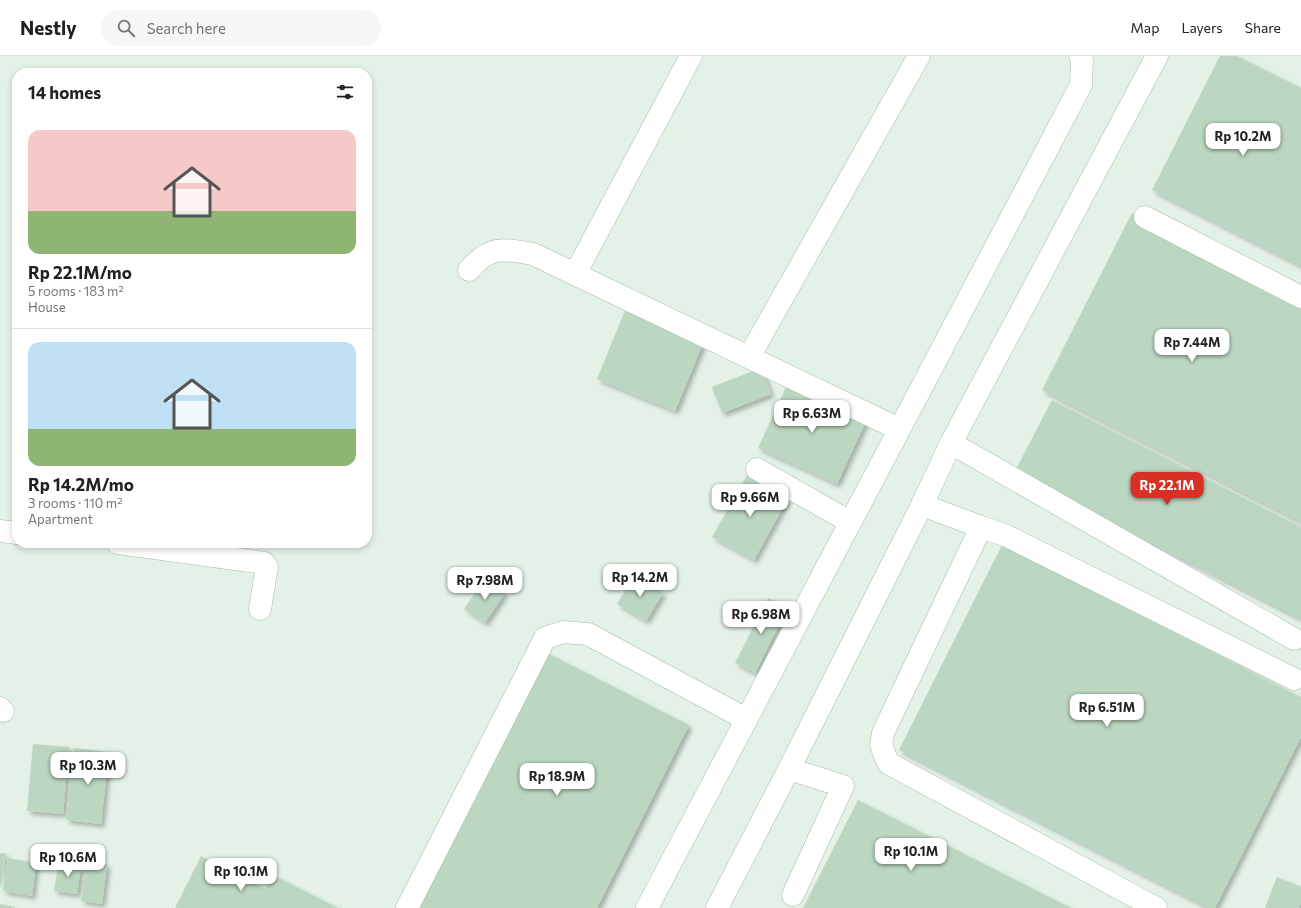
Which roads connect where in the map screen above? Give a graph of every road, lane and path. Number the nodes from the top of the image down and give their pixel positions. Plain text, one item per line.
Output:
1 (691, 56) edge
2 (919, 56) edge
3 (1080, 56) edge
4 (1157, 56) edge
5 (1145, 217) dead end
6 (469, 270) dead end
7 (574, 274) junction
8 (1301, 297) edge
9 (749, 358) junction
10 (899, 429) junction
11 (951, 443) junction
12 (758, 469) dead end
13 (922, 505) junction
14 (850, 522) junction
15 (981, 527) junction
16 (0, 531) edge
17 (12, 532) edge
18 (154, 548) edge
19 (260, 609) dead end
20 (1294, 639) dead end
21 (1294, 679) dead end
22 (746, 719) junction
23 (789, 769) junction
24 (793, 895) dead end
25 (407, 908) edge
26 (647, 908) edge
27 (717, 908) edge
28 (1156, 908) edge

1 - 7 street
2 - 9 street
3 - 10 street
4 - 11 street
5 - 8 street
6 - 7 street
7 - 9 street
9 - 10 street
10 - 14 street
11 - 13 street
11 - 20 street
12 - 14 street
13 - 15 street
13 - 23 street
14 - 22 street
15 - 21 street
15 - 28 street
16 - 17 street
18 - 19 street
22 - 25 street
22 - 26 street
23 - 24 street
23 - 27 street

